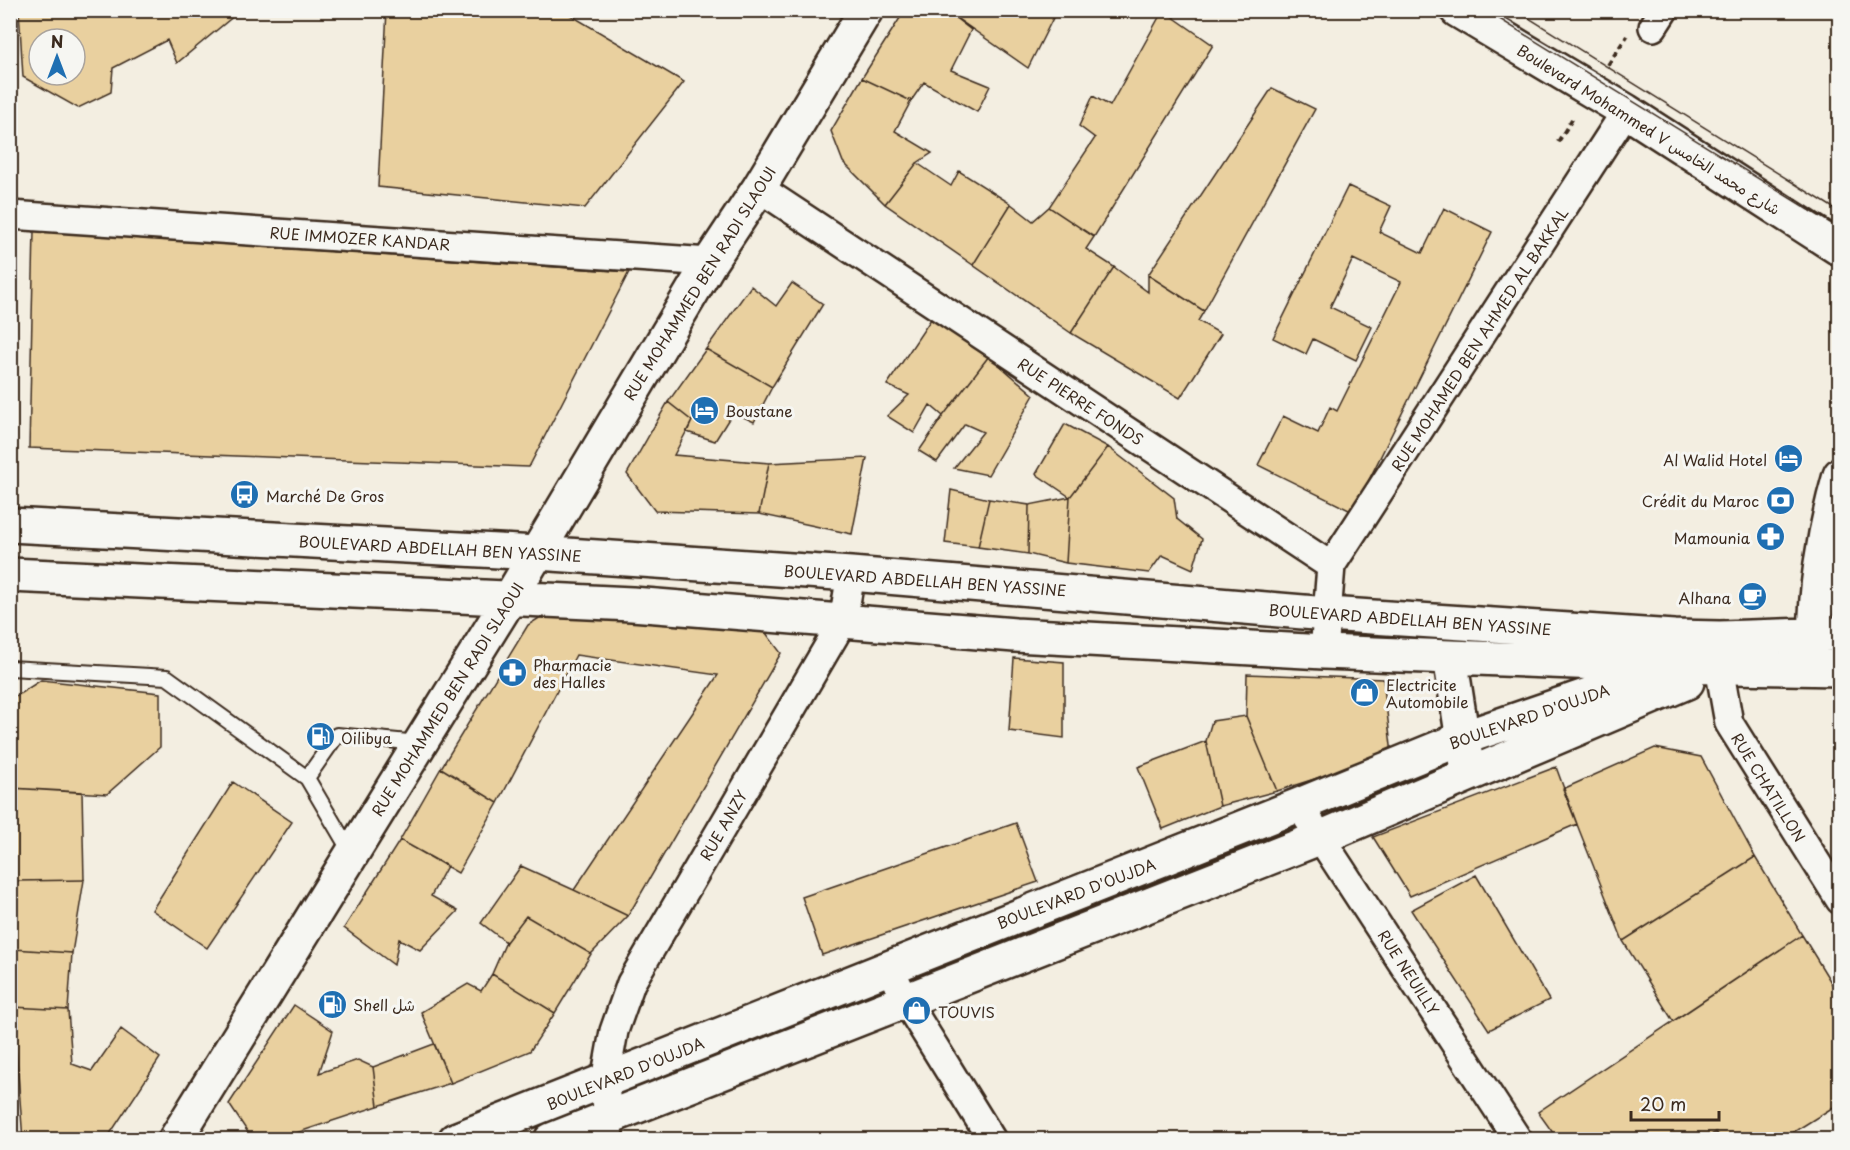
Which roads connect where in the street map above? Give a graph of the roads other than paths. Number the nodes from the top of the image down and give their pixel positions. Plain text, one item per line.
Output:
1 (866, 10) edge
2 (1457, 10) edge
3 (1626, 111) junction
4 (759, 188) junction
5 (10, 215) edge
6 (1839, 249) edge
7 (710, 262) junction
8 (1839, 476) edge
9 (10, 525) edge
10 (377, 545) junction
11 (537, 553) junction
12 (1331, 566) junction
13 (851, 574) junction
14 (10, 575) edge
15 (1025, 588) junction
16 (374, 592) junction
17 (510, 598) junction
18 (1328, 614) junction
19 (843, 621) junction
20 (1827, 634) edge
21 (1015, 635) junction
22 (1674, 651) junction
23 (1324, 652) junction
24 (1720, 652) junction
25 (1450, 657) junction
26 (10, 668) edge
27 (1828, 668) edge
28 (1463, 738) junction
29 (420, 743) junction
30 (1469, 776) junction
31 (307, 778) junction
32 (1299, 805) junction
33 (1322, 837) junction
34 (351, 854) junction
35 (1170, 856) junction
36 (1182, 892) junction
37 (1839, 900) edge
38 (889, 967) junction
39 (906, 1001) junction
40 (605, 1081) junction
41 (609, 1128) edge
42 (175, 1140) edge
43 (455, 1140) edge
44 (550, 1140) edge
45 (992, 1140) edge
46 (1518, 1140) edge

1 - 4 street, RUE MOHAMMED BEN RADI SLAOUI
2 - 3 street, Boulevard Mohammed V شارع محمد الخامس
3 - 6 street, Boulevard Mohammed V شارع محمد الخامس
3 - 12 street, RUE MOHAMED BEN AHMED AL BAKKAL
4 - 7 street, RUE MOHAMMED BEN RADI SLAOUI
4 - 12 street, RUE PIERRE FONDS
5 - 7 street, RUE IMMOZER KANDAR
7 - 11 street, RUE MOHAMMED BEN RADI SLAOUI
8 - 20 street
9 - 10 street, BOULEVARD ABDELLAH BEN YASSINE
10 - 11 street, BOULEVARD ABDELLAH BEN YASSINE
10 - 16 street
11 - 13 street, BOULEVARD ABDELLAH BEN YASSINE
11 - 17 street, RUE MOHAMMED BEN RADI SLAOUI
12 - 18 street
13 - 15 street, BOULEVARD ABDELLAH BEN YASSINE
13 - 19 street, RUE ANZY
14 - 16 street, BOULEVARD ABDELLAH BEN YASSINE
15 - 18 street, BOULEVARD ABDELLAH BEN YASSINE
15 - 21 street
16 - 17 street, BOULEVARD ABDELLAH BEN YASSINE
17 - 19 street, BOULEVARD ABDELLAH BEN YASSINE
17 - 29 street, RUE MOHAMMED BEN RADI SLAOUI
18 - 22 street, BOULEVARD ABDELLAH BEN YASSINE
18 - 23 street
19 - 21 street, BOULEVARD ABDELLAH BEN YASSINE
19 - 40 street, RUE ANZY
20 - 24 street, BOULEVARD ABDELLAH BEN YASSINE
20 - 27 street
21 - 23 street, BOULEVARD ABDELLAH BEN YASSINE
22 - 24 street, BOULEVARD ABDELLAH BEN YASSINE
22 - 25 street, BOULEVARD ABDELLAH BEN YASSINE
22 - 28 street, BOULEVARD D'OUJDA
23 - 25 street, BOULEVARD ABDELLAH BEN YASSINE
24 - 27 street, BOULEVARD ABDELLAH BEN YASSINE
24 - 30 street, BOULEVARD D'OUJDA
24 - 37 street, RUE CHATILLON
25 - 28 street
26 - 31 lane
28 - 30 street
28 - 32 street, BOULEVARD D'OUJDA
29 - 31 lane
29 - 34 street, RUE MOHAMMED BEN RADI SLAOUI
30 - 33 street, BOULEVARD D'OUJDA
31 - 34 lane
32 - 33 street, RUE NEUILLY
32 - 35 street, BOULEVARD D'OUJDA
33 - 36 street, BOULEVARD D'OUJDA
33 - 46 street, RUE NEUILLY
34 - 42 street, RUE MOHAMMED BEN RADI SLAOUI
35 - 36 street
35 - 38 street, BOULEVARD D'OUJDA
36 - 39 street, BOULEVARD D'OUJDA
38 - 39 street
38 - 40 street, BOULEVARD D'OUJDA
39 - 41 street, BOULEVARD D'OUJDA
39 - 45 street
40 - 41 street, RUE ANZY
40 - 43 street, BOULEVARD D'OUJDA
41 - 44 street, BOULEVARD D'OUJDA

